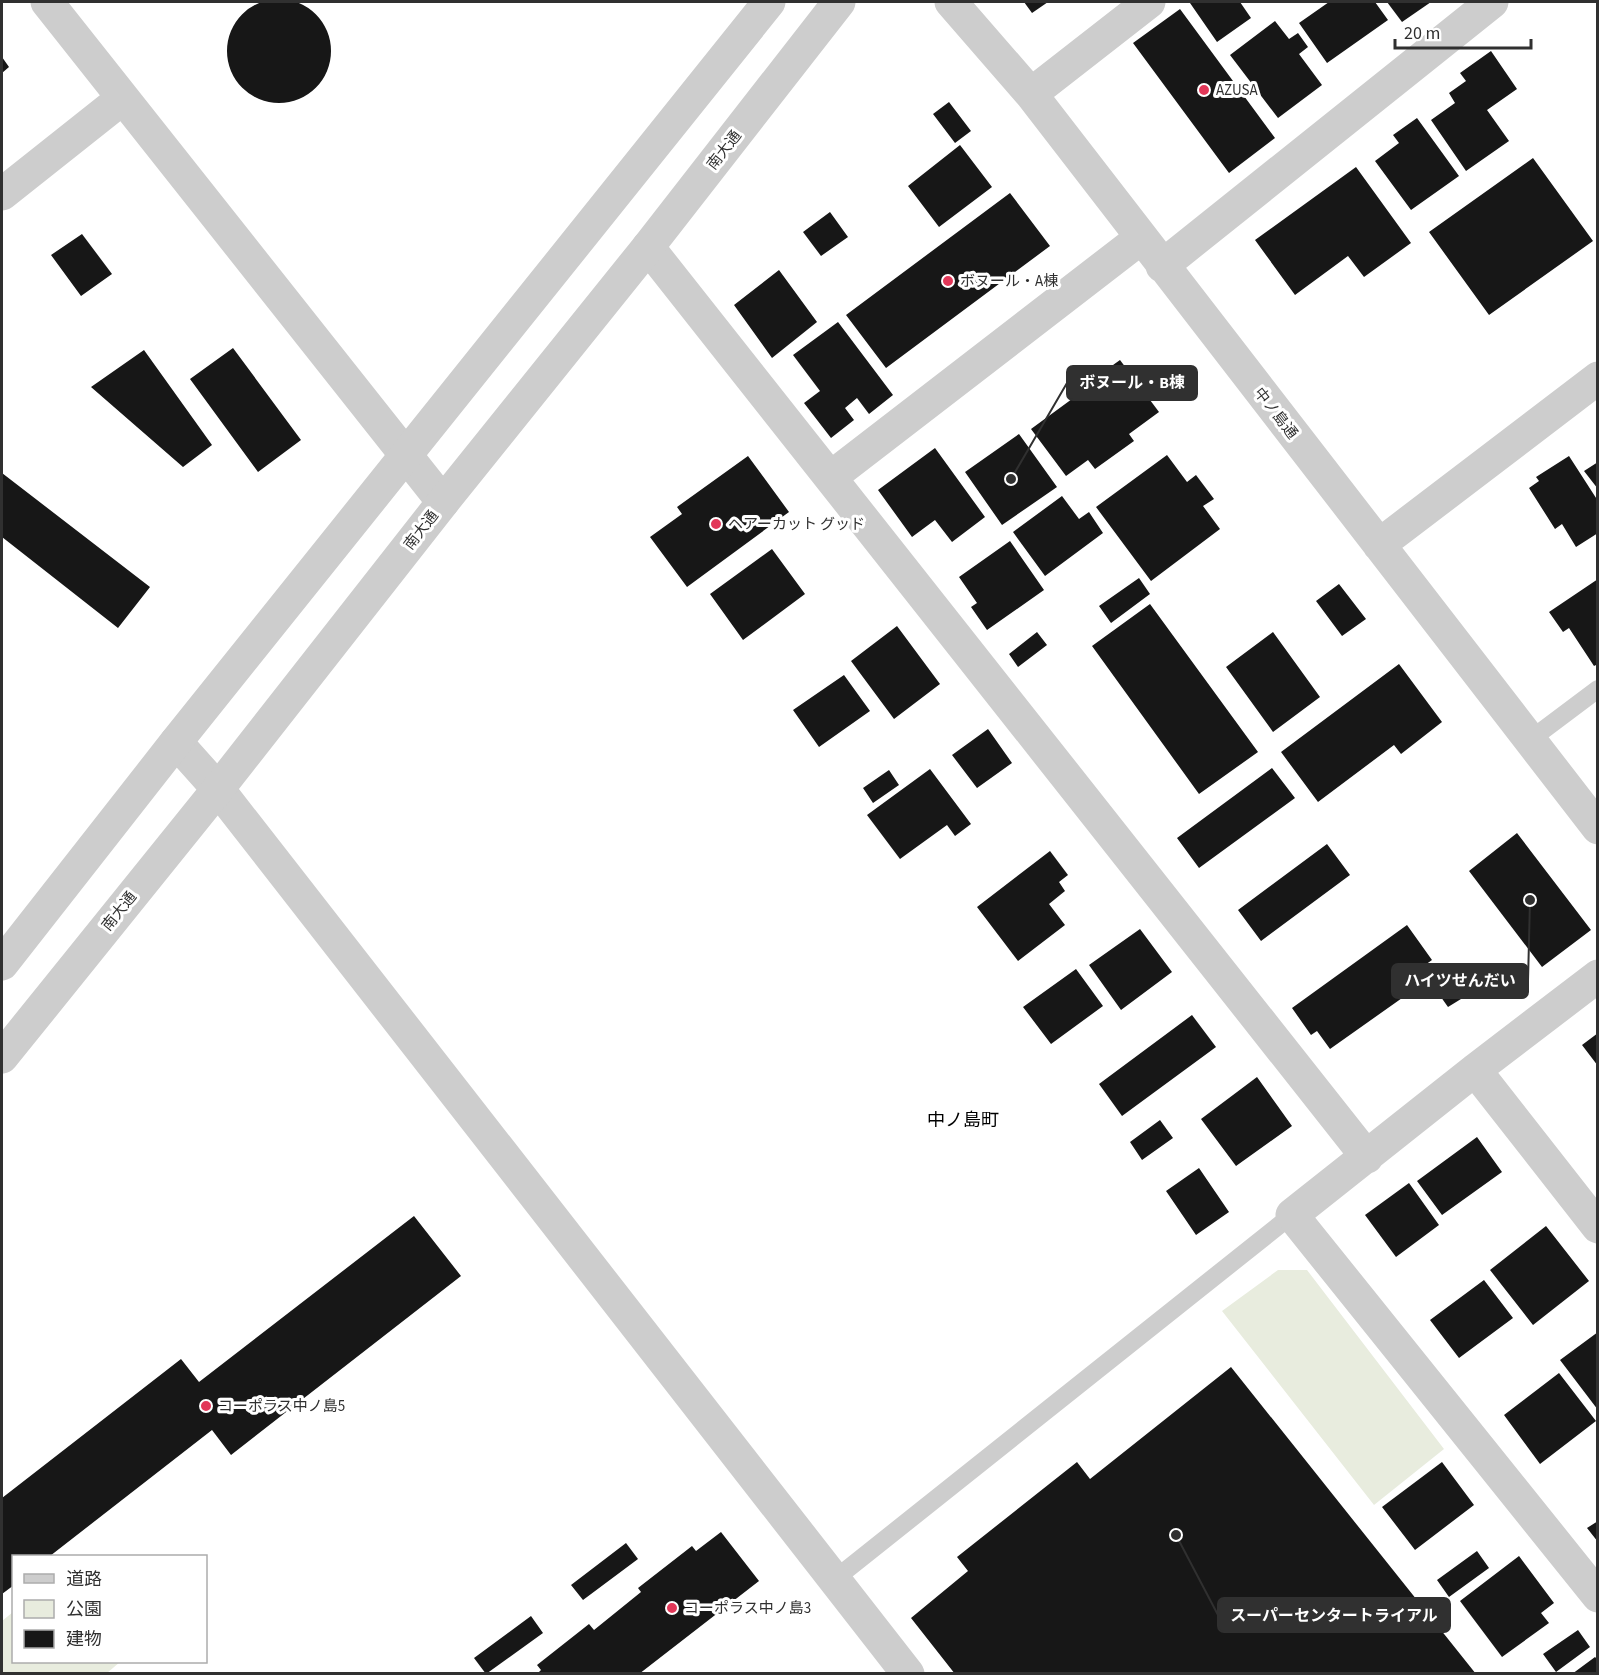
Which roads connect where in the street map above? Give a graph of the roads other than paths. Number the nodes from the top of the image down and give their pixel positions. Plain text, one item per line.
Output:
1 (47, 2) edge
2 (769, 2) edge
3 (839, 2) edge
4 (951, 2) edge
5 (1149, 2) edge
6 (1492, 2) edge
7 (1030, 94) junction
8 (123, 98) junction
9 (2, 194) edge
10 (1141, 238) junction
11 (648, 247) junction
12 (1162, 266) junction
13 (1598, 378) edge
14 (406, 455) junction
15 (831, 477) junction
16 (443, 502) junction
17 (1379, 545) junction
18 (1598, 689) edge
19 (1530, 740) junction
20 (176, 742) junction
21 (218, 789) junction
22 (1598, 828) edge
23 (2, 964) edge
24 (1598, 976) edge
25 (2, 1057) edge
26 (1475, 1070) junction
27 (1367, 1157) junction
28 (1292, 1215) junction
29 (1598, 1227) edge
30 (835, 1579) junction
31 (1598, 1596) edge
32 (909, 1674) edge

1 - 8 street
2 - 14 street
3 - 11 street, 南大通
4 - 7 street, 中ノ島通
5 - 7 street
6 - 12 street
7 - 10 street, 中ノ島通
8 - 9 street
8 - 14 street
10 - 12 street, 中ノ島通
10 - 15 street
11 - 15 street
11 - 16 street, 南大通
12 - 17 street, 中ノ島通
13 - 17 street
14 - 16 street
14 - 20 street
15 - 27 street
16 - 21 street, 南大通
17 - 19 street, 中ノ島通
18 - 19 lane
19 - 22 street, 中ノ島通
20 - 21 street
20 - 23 street
21 - 25 street, 南大通
21 - 30 street
24 - 26 street
26 - 27 street
26 - 29 street
27 - 28 street
28 - 30 lane
28 - 31 street
30 - 32 street

